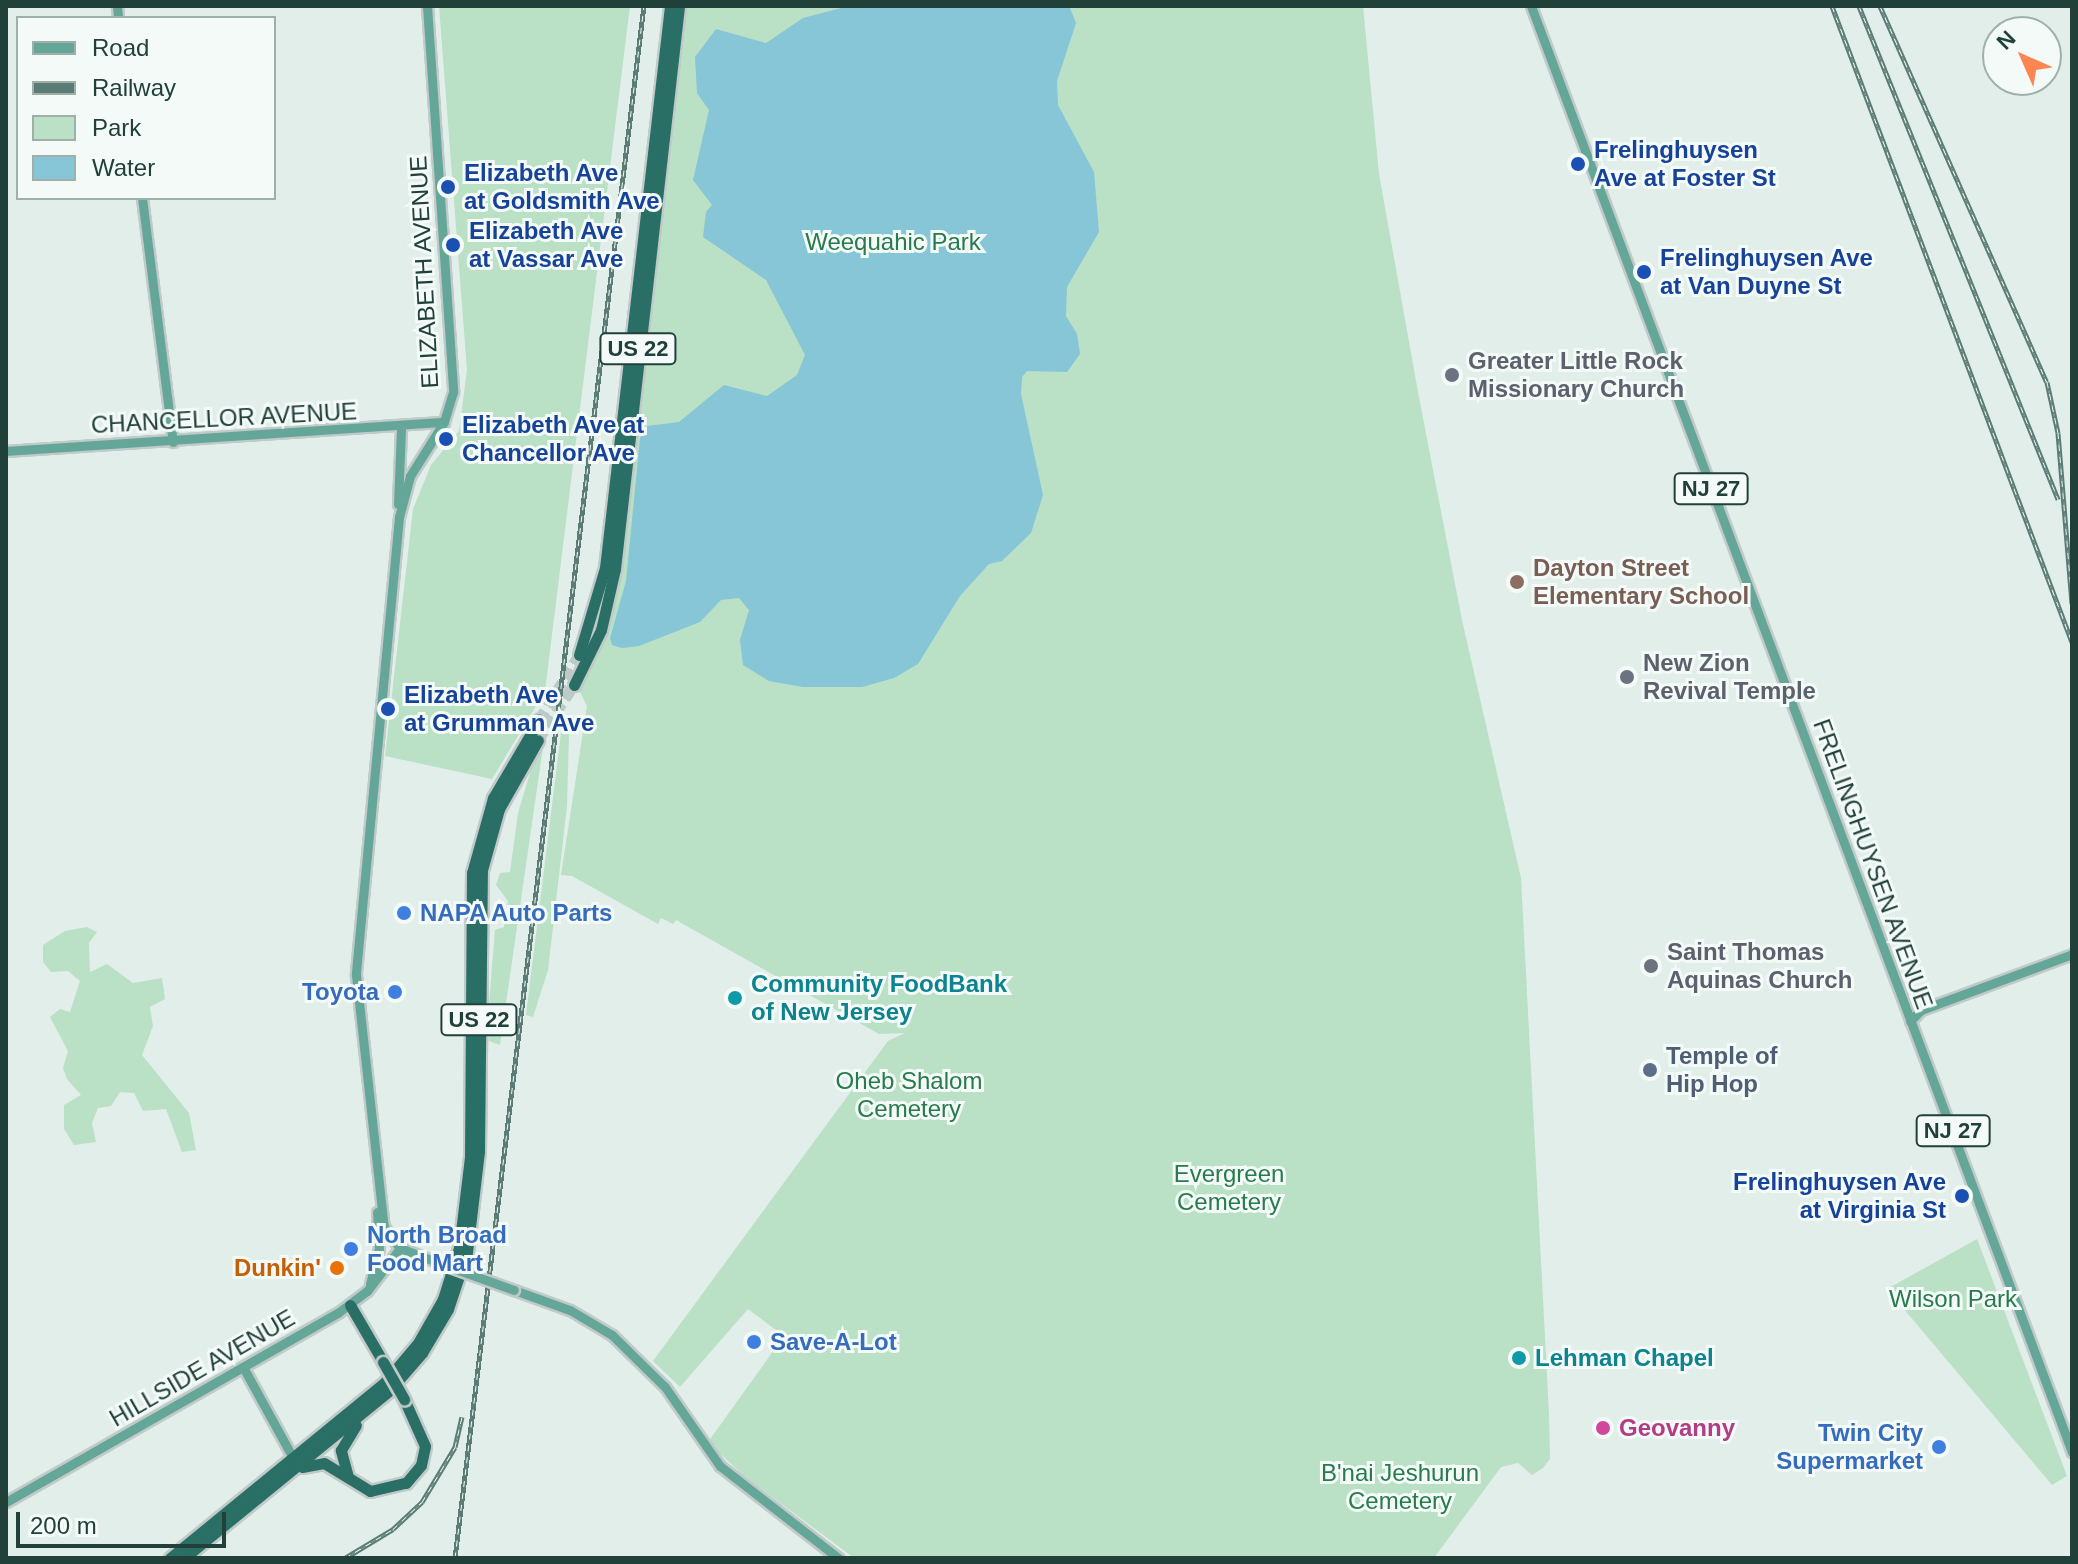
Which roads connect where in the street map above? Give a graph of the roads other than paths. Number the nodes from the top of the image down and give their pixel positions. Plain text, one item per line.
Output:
1 (427, 6) edge
2 (670, 6) edge
3 (679, 6) edge
4 (1531, 6) edge
5 (142, 200) edge
6 (444, 422) junction
7 (401, 428) junction
8 (173, 442) junction
9 (6, 451) edge
10 (399, 517) junction
11 (579, 655) tunnel mouth
12 (574, 685) tunnel mouth
13 (539, 720) tunnel mouth
14 (538, 740) tunnel mouth
15 (2072, 954) edge
16 (1910, 1021) junction
17 (379, 1201) junction
18 (400, 1248) junction
19 (367, 1291) junction
20 (350, 1305) junction
21 (243, 1367) junction
22 (380, 1399) junction
23 (2072, 1452) edge
24 (293, 1458) junction
25 (291, 1472) junction
26 (351, 1481) junction
27 (6, 1502) edge
28 (170, 1558) edge
29 (184, 1558) edge
30 (838, 1558) edge

1 - 6 main road, ELIZABETH AVENUE
2 - 11 highway, US 22
3 - 12 highway, US 22
4 - 16 main road, FRELINGHUYSEN AVENUE / NJ 27
5 - 8 main road
6 - 7 main road, CHANCELLOR AVENUE
6 - 10 main road, ELIZABETH AVENUE
7 - 8 main road, CHANCELLOR AVENUE
7 - 10 main road
8 - 9 main road, CHANCELLOR AVENUE
10 - 17 main road, ELIZABETH AVENUE
13 - 24 highway, US 22
14 - 22 highway, US 22
15 - 16 main road
16 - 23 main road, FRELINGHUYSEN AVENUE / NJ 27
17 - 18 main road
17 - 19 main road
18 - 19 main road, HILLSIDE AVENUE
18 - 30 main road, bridge
19 - 20 main road, HILLSIDE AVENUE
20 - 21 main road, HILLSIDE AVENUE
20 - 26 highway, bridge
21 - 24 main road
21 - 27 main road, HILLSIDE AVENUE
22 - 25 highway, US 22
22 - 26 highway
24 - 28 highway, US 22
25 - 26 highway
25 - 29 highway, US 22

